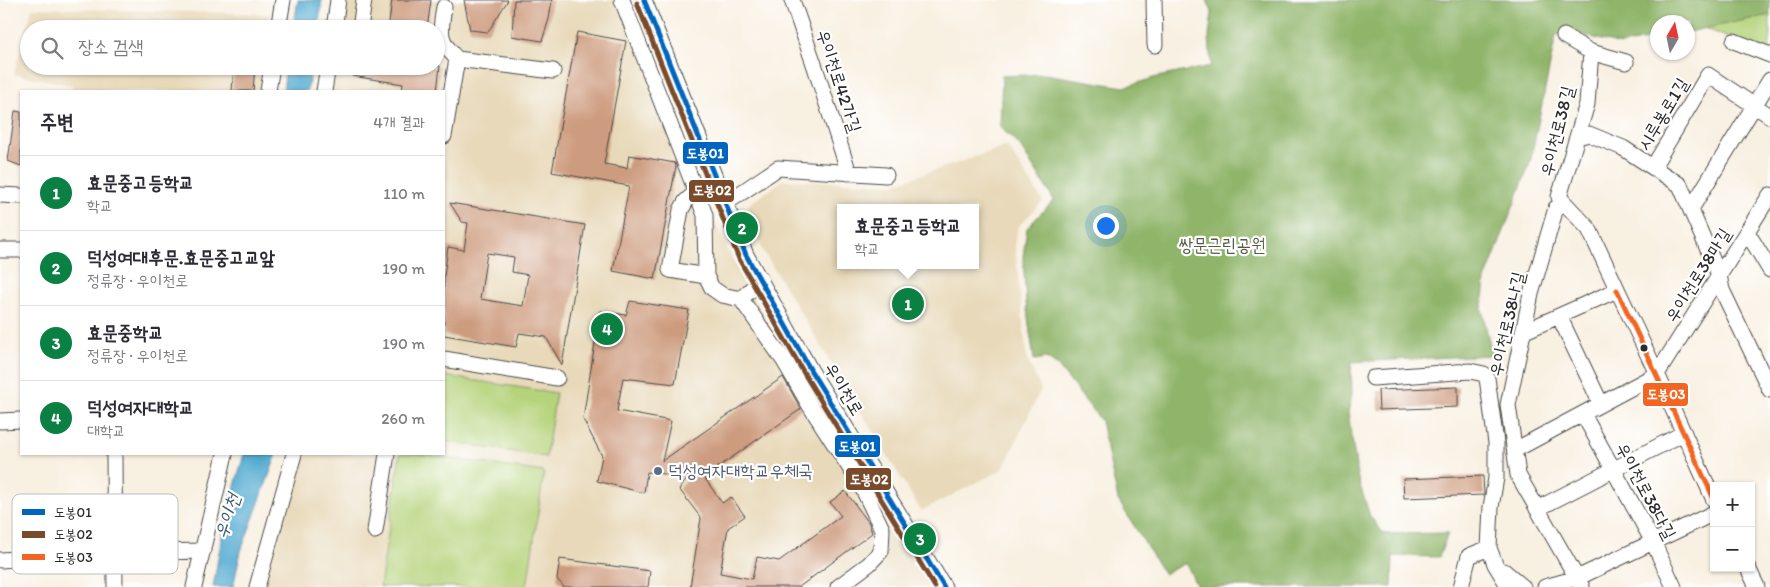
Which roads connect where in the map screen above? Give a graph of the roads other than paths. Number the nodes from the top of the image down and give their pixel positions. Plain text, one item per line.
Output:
1 (282, 0) edge
2 (338, 0) edge
3 (364, 0) edge
4 (622, 0) edge
5 (644, 0) edge
6 (792, 0) edge
7 (1154, 0) edge
8 (444, 7) dead end
9 (279, 20) edge
10 (335, 20) edge
11 (361, 20) edge
12 (442, 20) edge
13 (1564, 36) dead end
14 (1734, 41) dead end
15 (445, 45) edge
16 (1155, 45) dead end
17 (1591, 52) junction
18 (1770, 55) edge
19 (457, 59) junction
20 (1626, 62) dead end
21 (553, 71) dead end
22 (271, 75) edge
23 (327, 75) edge
24 (1770, 80) edge
25 (268, 90) edge
26 (324, 90) edge
27 (1754, 106) junction
28 (1770, 116) edge
29 (445, 130) edge
30 (1577, 137) junction
31 (1653, 167) junction
32 (849, 173) junction
33 (886, 175) dead end
34 (696, 192) junction
35 (0, 195) edge
36 (1770, 195) edge
37 (20, 196) edge
38 (726, 203) junction
39 (1556, 208) dead end
40 (1691, 209) junction
41 (1746, 232) junction
42 (0, 250) edge
43 (20, 250) edge
44 (1770, 270) edge
45 (1720, 275) junction
46 (706, 276) junction
47 (761, 280) junction
48 (1617, 290) junction
49 (741, 299) junction
50 (1559, 316) junction
51 (1523, 332) junction
52 (445, 359) edge
53 (1658, 374) junction
54 (557, 378) dead end
55 (1372, 378) dead end
56 (1770, 390) edge
57 (1601, 404) junction
58 (1583, 414) junction
59 (20, 420) edge
60 (0, 421) edge
61 (1684, 433) junction
62 (1515, 450) junction
63 (114, 455) edge
64 (225, 455) edge
65 (294, 455) edge
66 (387, 455) edge
67 (1614, 469) junction
68 (1710, 491) edge
69 (114, 494) edge
70 (1537, 509) junction
71 (1710, 515) edge
72 (375, 531) dead end
73 (1653, 542) junction
74 (1489, 548) junction
75 (203, 551) junction
76 (178, 552) edge
77 (1495, 564) junction
78 (1750, 572) edge
79 (115, 574) edge
80 (1579, 582) edge
81 (115, 587) edge
82 (194, 587) edge
83 (257, 587) edge
84 (838, 587) edge
85 (944, 587) edge
86 (1461, 587) edge
87 (1509, 587) edge
88 (1523, 587) edge
89 (1545, 587) edge
90 (1674, 587) edge
91 (1757, 587) edge

1 - 9 street
2 - 10 street
3 - 11 street
4 - 34 street
5 - 38 street, 우이천로
6 - 32 street, 우이천로42가길
7 - 16 street
8 - 12 street
13 - 17 street
14 - 18 street
15 - 19 street
17 - 20 street
17 - 30 street, 우이천로38길
19 - 21 street
19 - 29 street
22 - 25 street
23 - 26 street
24 - 27 street
27 - 28 street
27 - 31 street, 시루봉로1길
27 - 40 street
30 - 31 street, 시루봉로1길
30 - 48 street, 우이천로38길
31 - 40 street, 시루봉로1길
32 - 33 street
32 - 38 street
34 - 46 street
34 - 46 street
35 - 37 street
36 - 41 street, 우이천로38마길
38 - 47 street, 우이천로
39 - 51 street, 우이천로38나길
40 - 45 street, 시루봉로1길
41 - 44 street
41 - 45 street, 우이천로38마길
42 - 43 street
45 - 53 street, 우이천로38마길
45 - 56 street, 시루봉로1길
46 - 49 street
47 - 49 street
47 - 85 street, 우이천로
48 - 50 street
48 - 53 street, 우이천로38길
49 - 84 street
50 - 51 street
50 - 57 street
51 - 62 street, 우이천로38나길
52 - 54 street
53 - 57 street
53 - 61 street, 우이천로38길
55 - 74 street
57 - 58 street
58 - 62 street
58 - 67 street, 우이천로38다길
59 - 60 street
61 - 67 street
61 - 68 street, 우이천로38길
62 - 70 street, 우이천로38나길
63 - 69 street
64 - 75 street
65 - 83 street
66 - 72 street
67 - 70 street
67 - 73 street, 우이천로38다길
70 - 80 street, 우이천로38나길
71 - 73 street
73 - 80 street
73 - 90 street, 우이천로38다길
74 - 77 street
74 - 86 street
75 - 76 street
75 - 82 street
77 - 87 street
77 - 88 street
78 - 91 street
79 - 81 street
80 - 89 street

